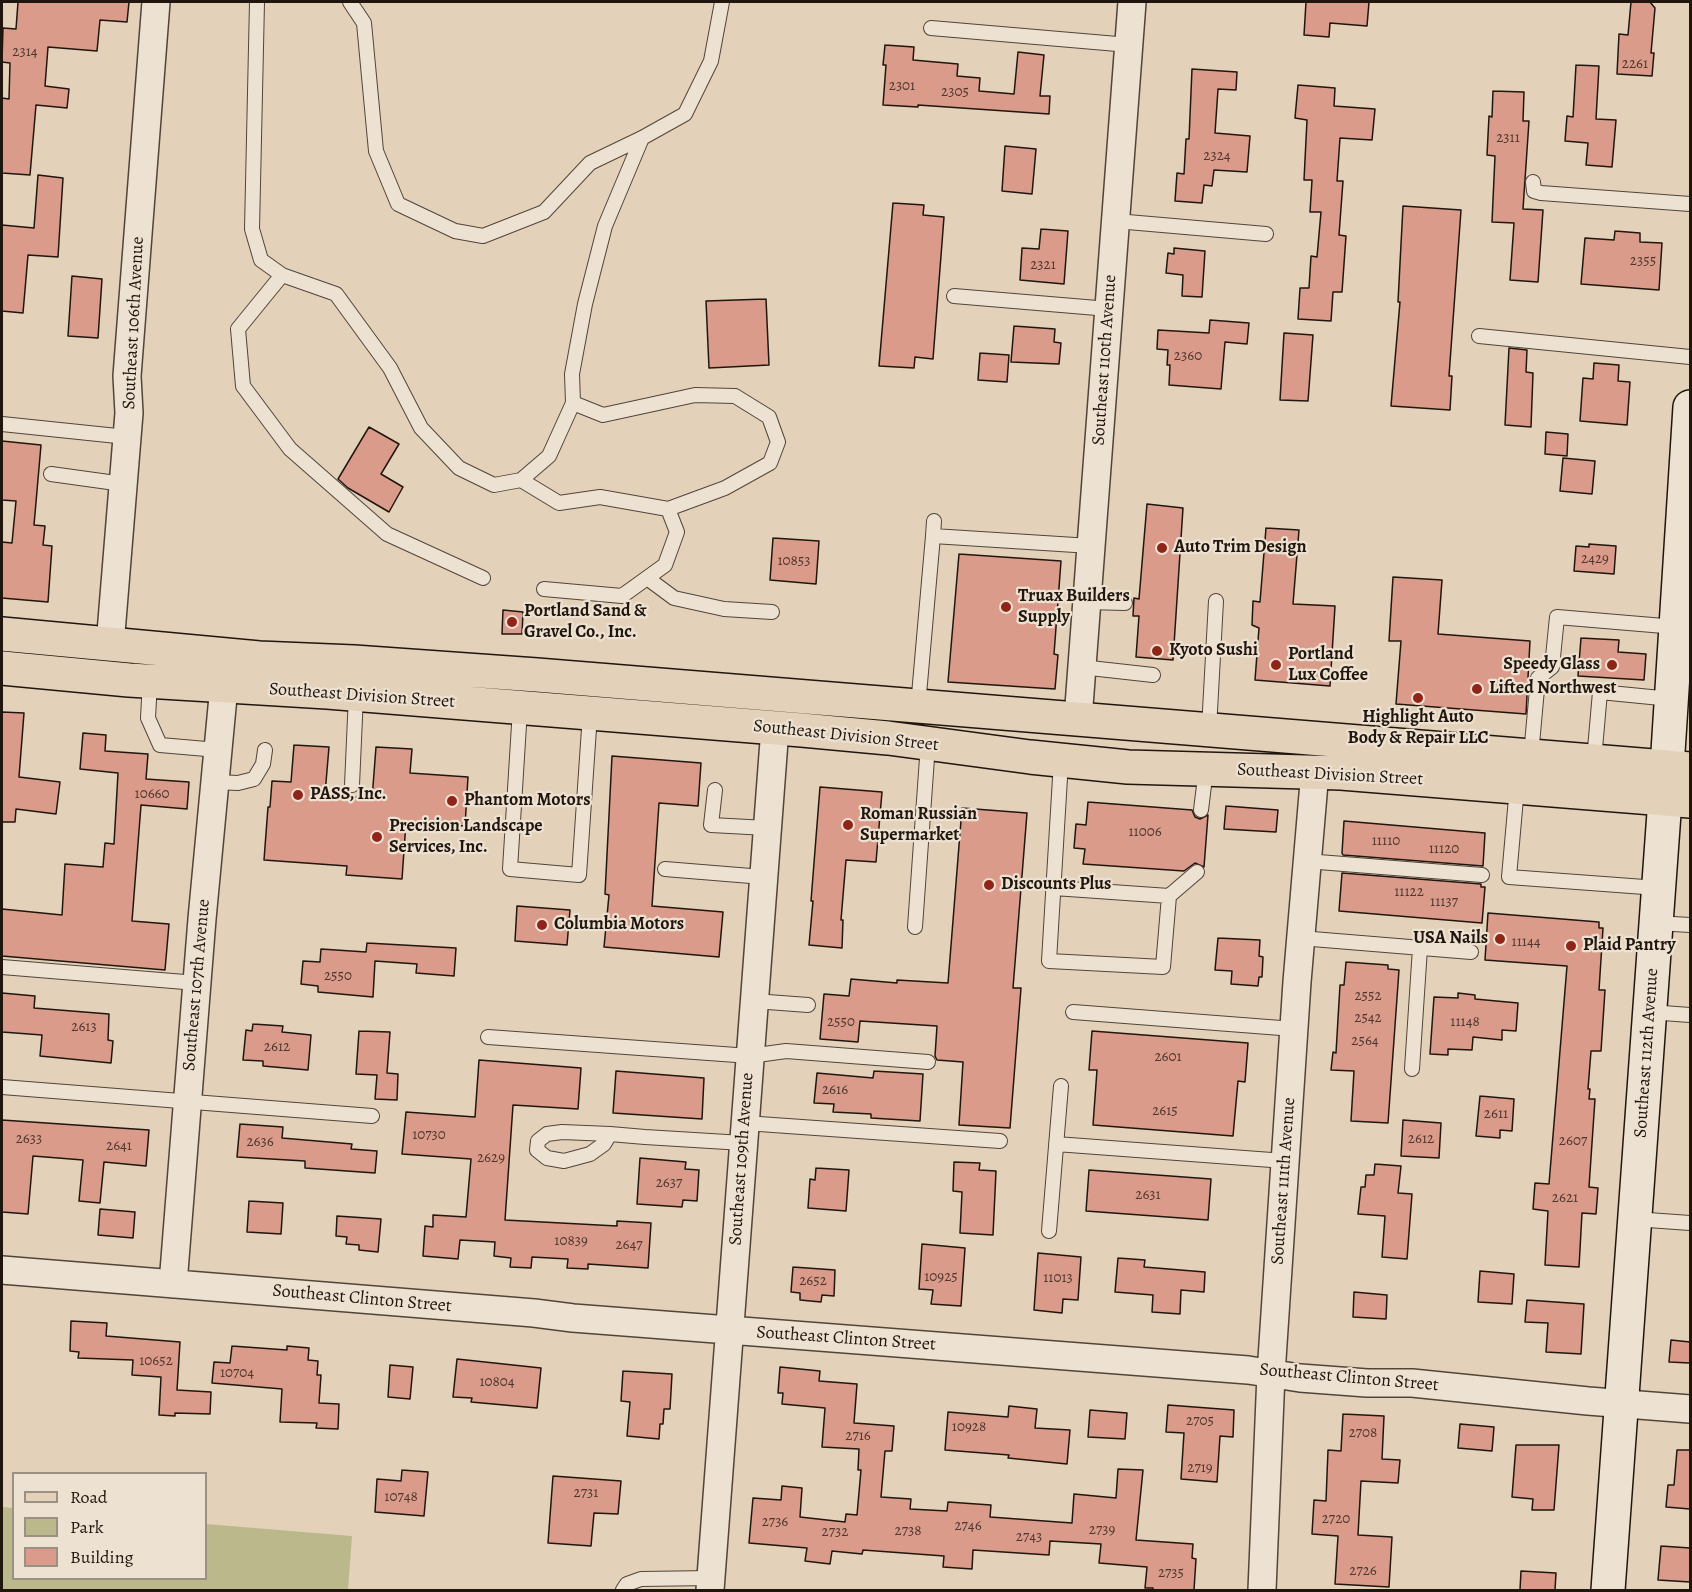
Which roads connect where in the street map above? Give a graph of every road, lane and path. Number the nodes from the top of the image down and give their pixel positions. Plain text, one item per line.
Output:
1 (156, 2) edge
2 (257, 2) edge
3 (350, 2) edge
4 (722, 2) edge
5 (1132, 2) edge
6 (931, 28) dead end
7 (1129, 45) junction
8 (642, 138) junction
9 (1533, 182) dead end
10 (1690, 204) edge
11 (1116, 221) junction
12 (1266, 234) dead end
13 (282, 275) junction
14 (954, 296) dead end
15 (1109, 309) junction
16 (1479, 336) dead end
17 (1690, 357) edge
18 (573, 403) junction
19 (1690, 407) edge
20 (2, 424) edge
21 (127, 437) junction
22 (51, 474) dead end
23 (521, 480) junction
24 (123, 484) junction
25 (668, 509) junction
26 (934, 521) dead end
27 (933, 536) junction
28 (1091, 546) junction
29 (1685, 571) edge
30 (483, 578) dead end
31 (647, 578) junction
32 (544, 589) dead end
33 (1216, 601) dead end
34 (1086, 602) junction
35 (1125, 603) dead end
36 (772, 612) dead end
37 (2, 634) edge
38 (1680, 644) edge
39 (110, 645) junction
40 (2, 666) edge
41 (1081, 667) junction
42 (1153, 675) dead end
43 (150, 681) junction
44 (224, 686) junction
45 (356, 694) junction
46 (817, 698) junction
47 (1671, 699) junction
48 (918, 706) junction
49 (520, 709) junction
50 (590, 714) junction
51 (1078, 719) junction
52 (775, 728) junction
53 (1209, 729) junction
54 (928, 744) junction
55 (218, 750) junction
56 (265, 750) dead end
57 (1531, 755) junction
58 (1594, 760) junction
59 (1061, 761) junction
60 (1678, 767) edge
61 (1206, 769) junction
62 (1315, 771) junction
63 (215, 782) junction
64 (352, 785) dead end
65 (1517, 787) junction
66 (715, 790) dead end
67 (1678, 800) edge
68 (1201, 810) dead end
69 (767, 828) junction
70 (1306, 861) junction
71 (665, 869) dead end
72 (1197, 872) dead end
73 (1482, 875) dead end
74 (763, 877) junction
75 (1054, 888) junction
76 (1658, 888) junction
77 (1169, 896) junction
78 (1656, 923) junction
79 (1690, 925) edge
80 (915, 927) dead end
81 (1300, 938) junction
82 (1420, 948) junction
83 (1471, 951) dead end
84 (2, 968) edge
85 (197, 983) junction
86 (754, 1001) junction
87 (808, 1005) dead end
88 (1073, 1012) dead end
89 (1650, 1012) junction
90 (1690, 1015) edge
91 (1294, 1029) junction
92 (488, 1037) dead end
93 (750, 1056) junction
94 (928, 1062) dead end
95 (1412, 1069) dead end
96 (1061, 1086) dead end
97 (2, 1087) edge
98 (187, 1102) junction
99 (372, 1116) dead end
100 (744, 1133) junction
101 (610, 1134) dead end
102 (1000, 1141) dead end
103 (1056, 1144) junction
104 (1285, 1161) junction
105 (1635, 1219) junction
106 (1690, 1223) edge
107 (1049, 1231) dead end
108 (2, 1270) edge
109 (173, 1284) junction
110 (729, 1330) junction
111 (1271, 1374) junction
112 (1621, 1404) junction
113 (1690, 1410) edge
114 (710, 1584) edge
115 (622, 1590) edge
116 (1262, 1590) edge
117 (1608, 1590) edge

1 - 21 street, Southeast 106th Avenue
2 - 13 lane
3 - 8 lane
4 - 8 lane
5 - 7 street, Southeast 110th Avenue
6 - 7 lane
7 - 11 street, Southeast 110th Avenue
8 - 18 lane
9 - 10 lane
11 - 12 lane
11 - 15 street, Southeast 110th Avenue
13 - 23 lane
13 - 30 lane
14 - 15 lane
15 - 28 street, Southeast 110th Avenue
16 - 17 lane
18 - 23 lane
18 - 25 lane
19 - 29 main road, Southeast 112th Avenue
20 - 21 lane
21 - 24 street, Southeast 106th Avenue
22 - 24 lane
23 - 25 lane
24 - 39 street, Southeast 106th Avenue
25 - 31 lane
26 - 27 lane
27 - 28 lane
27 - 48 lane
28 - 34 street, Southeast 110th Avenue
29 - 38 main road, Southeast 112th Avenue
31 - 32 lane
31 - 36 lane
33 - 53 lane
34 - 35 lane
34 - 41 street, Southeast 110th Avenue
37 - 39 main road, Southeast Division Street
38 - 47 main road, Southeast 112th Avenue
38 - 57 lane
39 - 40 main road
39 - 46 main road, Southeast Division Street
40 - 43 main road, Southeast Division Street
41 - 42 lane
41 - 51 street, Southeast 110th Avenue
43 - 44 main road, Southeast Division Street
43 - 55 lane
44 - 45 main road, Southeast Division Street
44 - 55 street, Southeast 107th Avenue
45 - 49 main road, Southeast Division Street
45 - 64 lane
46 - 48 main road, Southeast Division Street
46 - 52 main road
47 - 58 lane
47 - 60 main road, Southeast 112th Avenue
48 - 51 main road, Southeast Division Street
49 - 50 main road, Southeast Division Street
49 - 50 lane
50 - 52 main road, Southeast Division Street
51 - 53 main road, Southeast Division Street
51 - 54 main road
52 - 54 main road, Southeast Division Street
52 - 69 street, Southeast 109th Avenue
53 - 57 main road, Southeast Division Street
54 - 59 main road, Southeast Division Street
54 - 80 lane
55 - 63 street, Southeast 107th Avenue
56 - 63 lane
57 - 58 main road, Southeast Division Street
58 - 60 main road, Southeast Division Street
59 - 61 main road, Southeast Division Street
59 - 75 lane
60 - 67 main road, Southeast 112th Avenue
61 - 62 main road, Southeast Division Street
61 - 68 lane
62 - 65 main road, Southeast Division Street
62 - 70 street, Southeast 111th Avenue
63 - 85 street, Southeast 107th Avenue
65 - 67 main road, Southeast Division Street
65 - 76 lane
66 - 69 lane
67 - 76 main road, Southeast 112th Avenue
69 - 74 street, Southeast 109th Avenue
70 - 73 lane
70 - 81 street, Southeast 111th Avenue
71 - 74 lane
72 - 77 lane
74 - 86 street, Southeast 109th Avenue
75 - 77 lane
75 - 77 lane
76 - 78 main road, Southeast 112th Avenue
78 - 79 lane
78 - 89 main road, Southeast 112th Avenue
81 - 82 lane
81 - 91 street, Southeast 111th Avenue
82 - 83 lane
82 - 95 lane
84 - 85 lane
85 - 98 street, Southeast 107th Avenue
86 - 87 lane
86 - 93 street, Southeast 109th Avenue
88 - 91 lane
89 - 90 lane
89 - 105 main road, Southeast 112th Avenue
91 - 104 street, Southeast 111th Avenue
92 - 93 lane
93 - 94 lane
93 - 100 street, Southeast 109th Avenue
96 - 103 lane
97 - 98 lane
98 - 99 lane
98 - 109 street, Southeast 107th Avenue
100 - 101 lane
100 - 102 lane
100 - 110 street, Southeast 109th Avenue
103 - 104 lane
103 - 107 lane
104 - 111 street, Southeast 111th Avenue
105 - 106 lane
105 - 112 main road, Southeast 112th Avenue
108 - 109 street, Southeast Clinton Street
109 - 110 street, Southeast Clinton Street
110 - 111 street, Southeast Clinton Street
110 - 114 street, Southeast 109th Avenue
111 - 112 street, Southeast Clinton Street
111 - 116 street, Southeast 111th Avenue
112 - 113 street, Southeast Clinton Street
112 - 117 main road, Southeast 112th Avenue
114 - 115 lane

